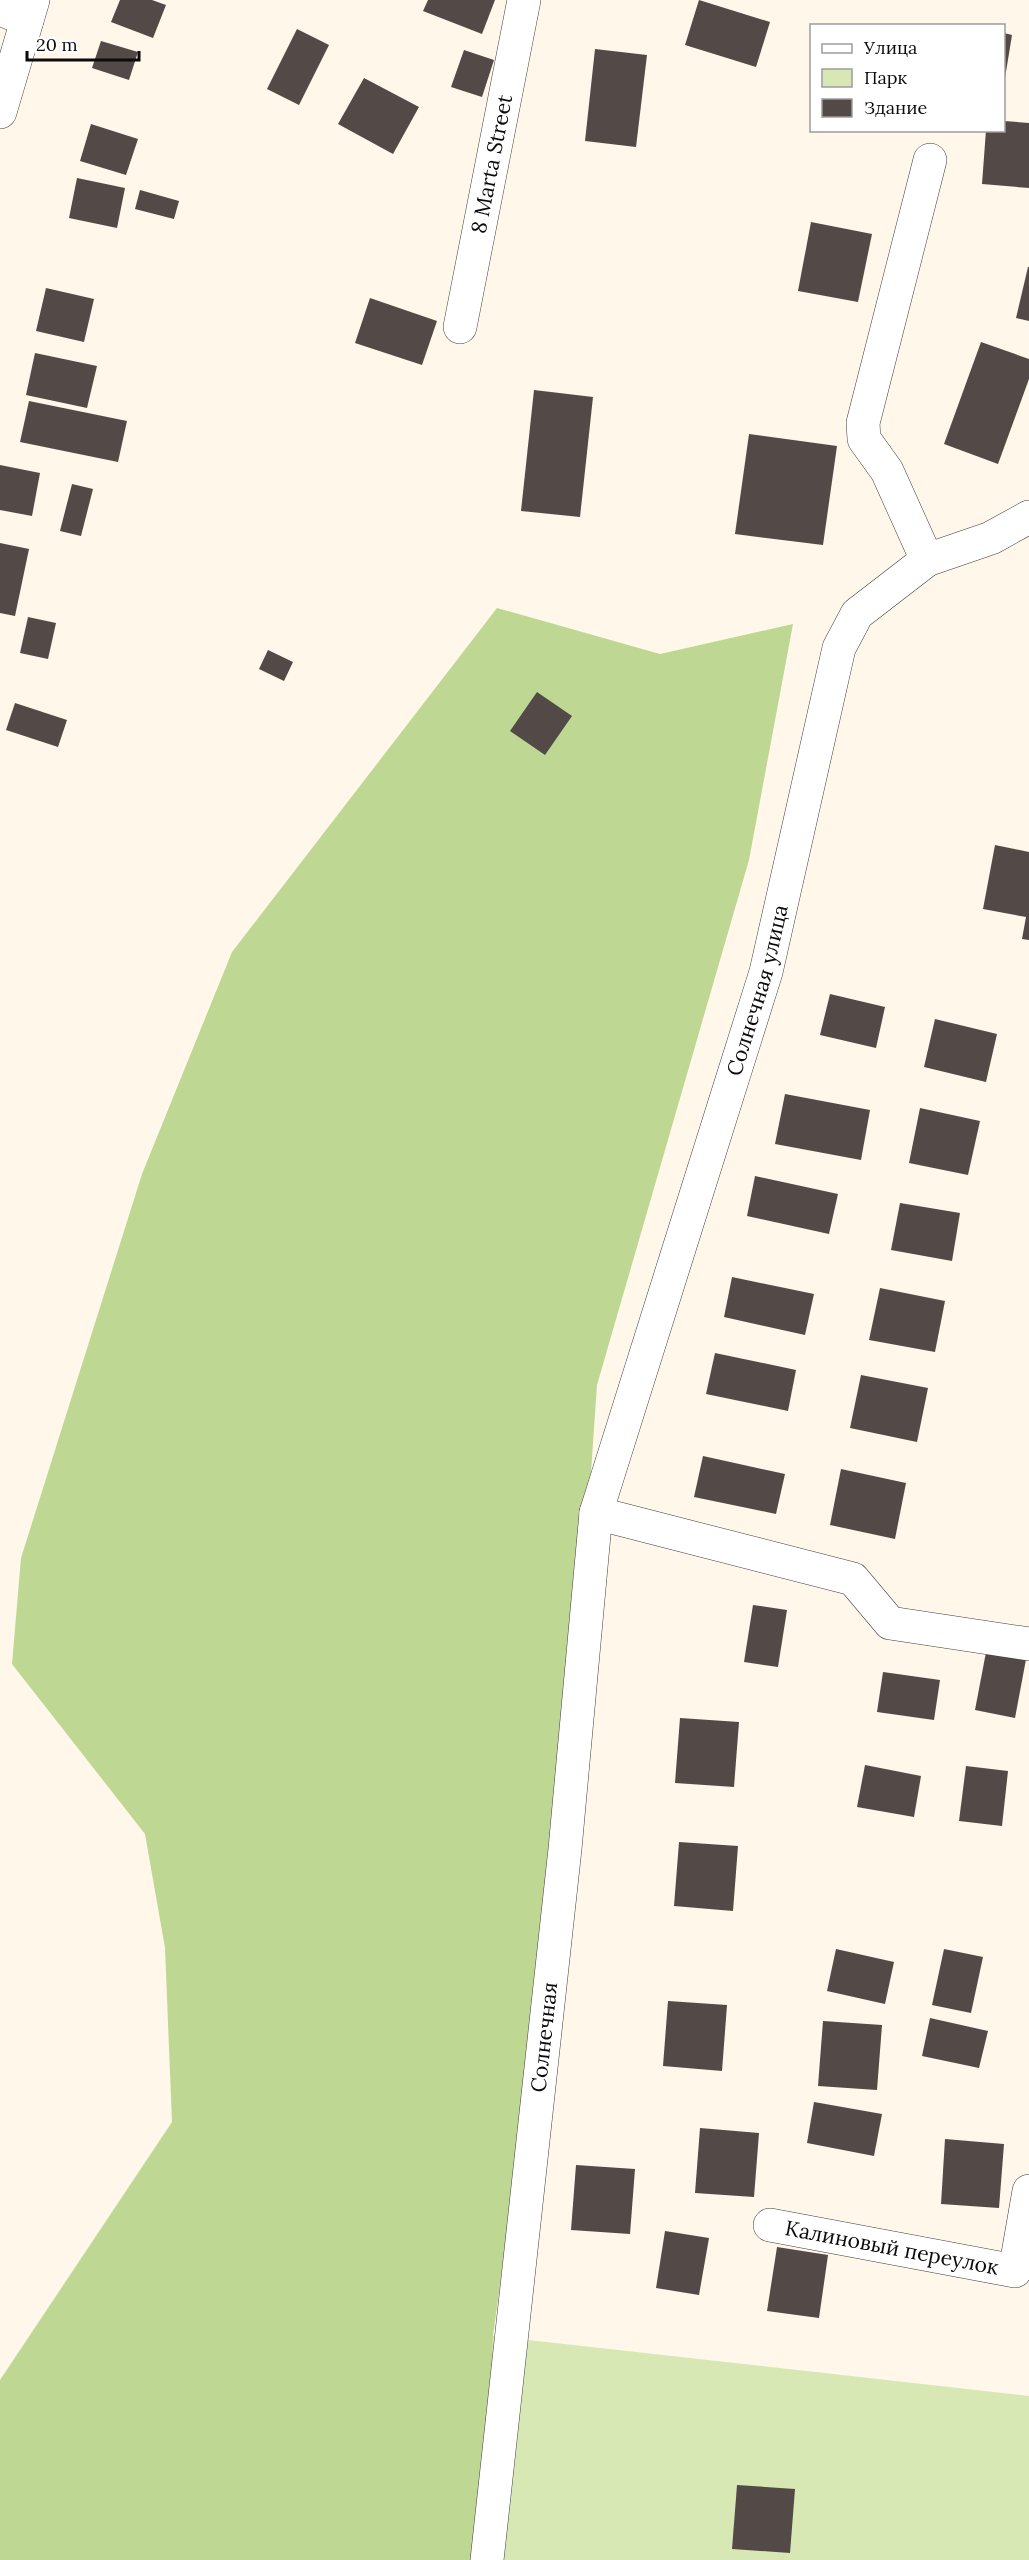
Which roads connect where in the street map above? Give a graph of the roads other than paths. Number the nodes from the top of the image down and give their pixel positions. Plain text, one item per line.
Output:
1 (524, 0) edge
2 (20, 10) edge
3 (0, 112) edge
4 (930, 160) dead end
5 (460, 327) dead end
6 (1029, 517) edge
7 (927, 560) junction
8 (596, 1513) junction
9 (1029, 1644) edge
10 (1029, 2191) edge
11 (770, 2225) dead end
12 (487, 2560) edge

1 - 5 street, 8 Marta Street
2 - 3 street
4 - 7 street
6 - 7 street, Солнечная улица
7 - 8 street, Солнечная улица
8 - 9 street
8 - 12 street, Солнечная
10 - 11 street, Калиновый переулок

